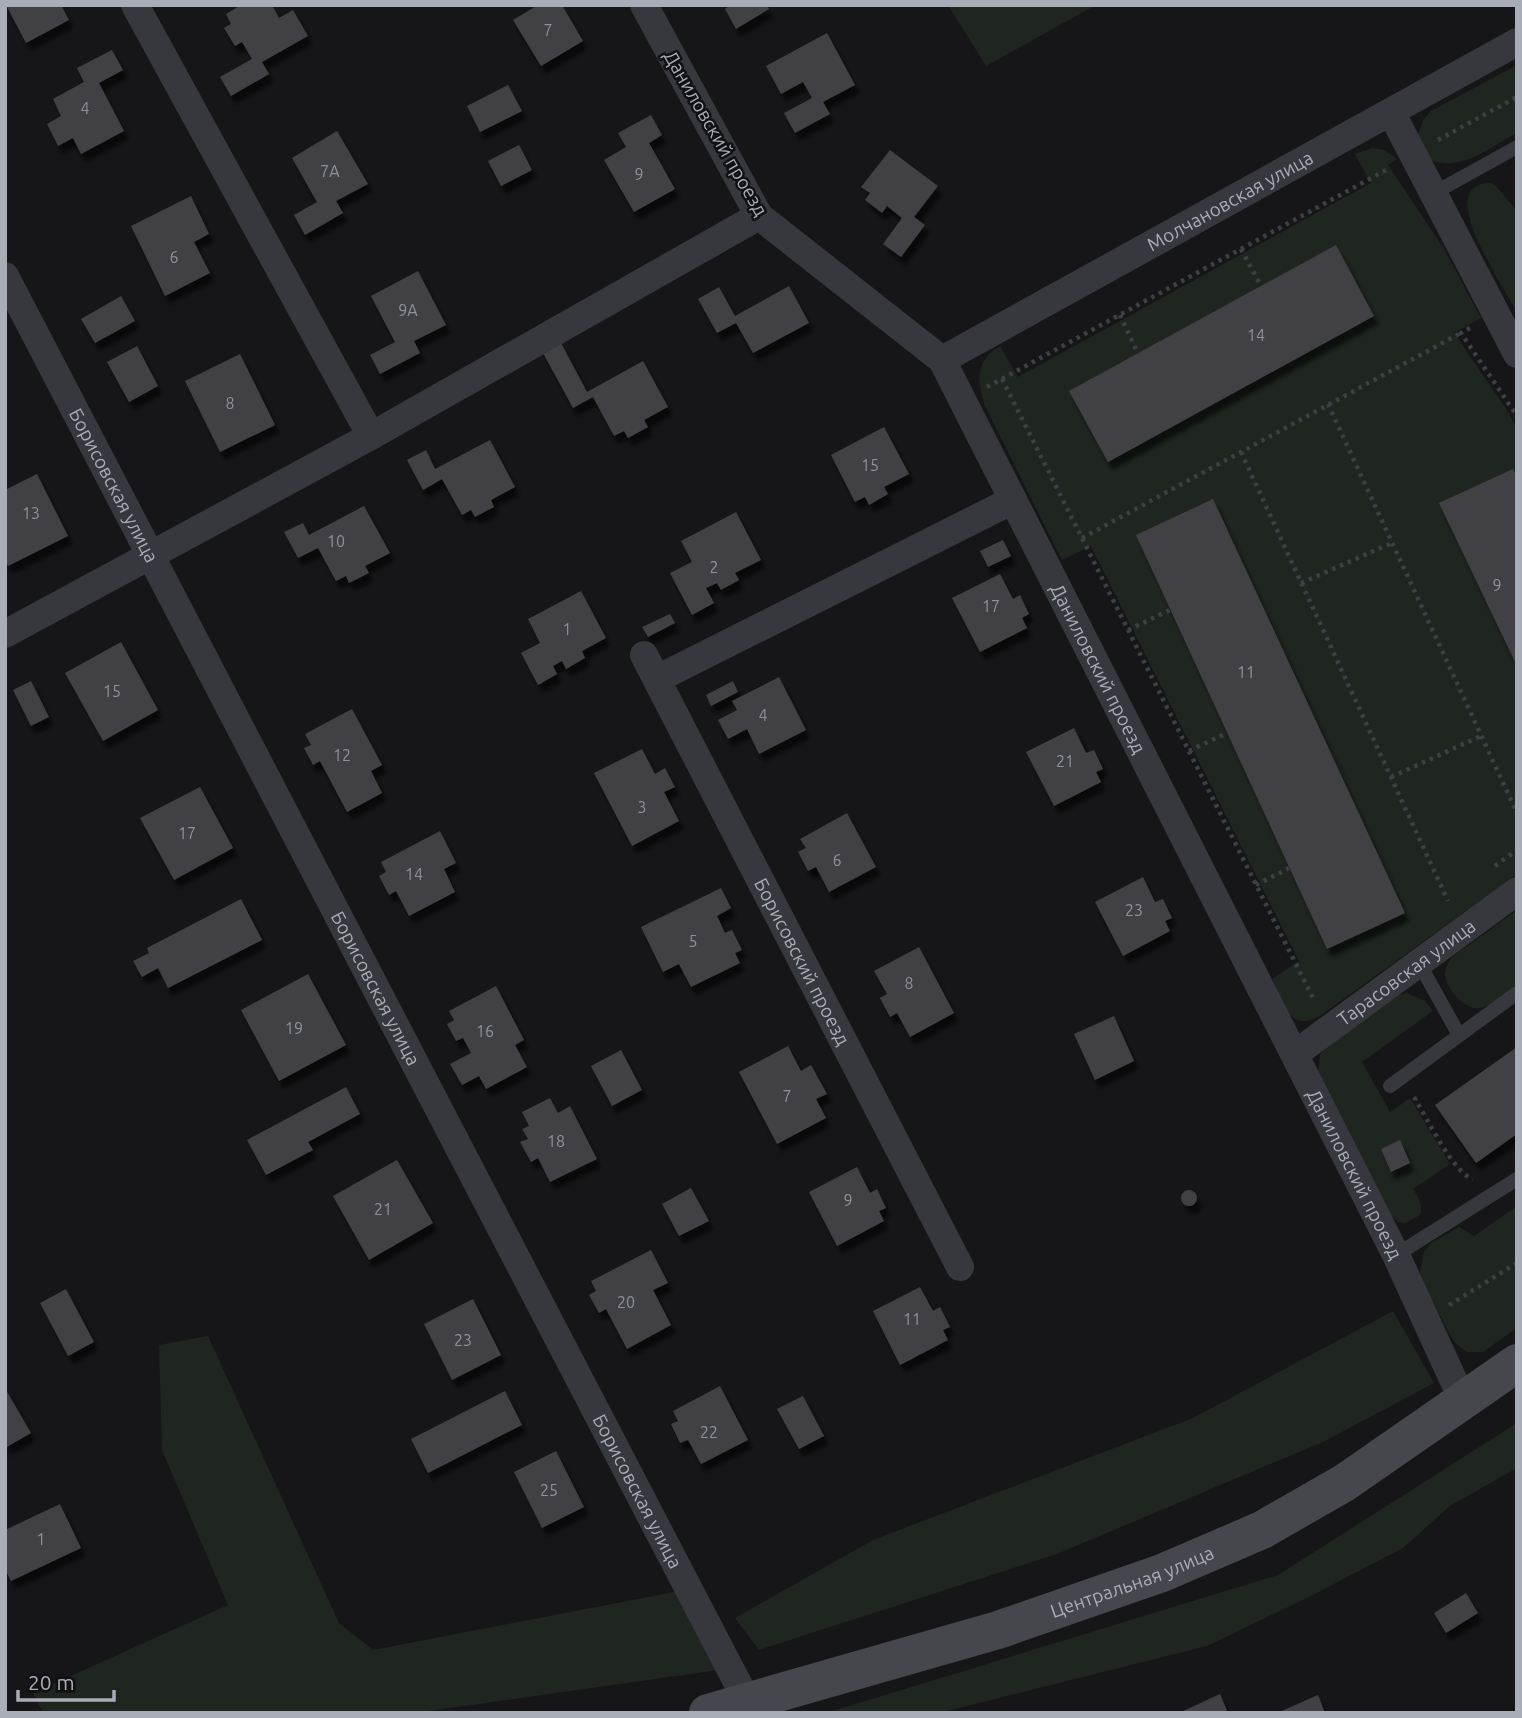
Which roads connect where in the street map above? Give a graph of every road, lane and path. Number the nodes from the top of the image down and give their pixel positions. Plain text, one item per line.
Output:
1 (135, 5) edge
2 (644, 5) edge
3 (1517, 43) edge
4 (1517, 97) edge
5 (1391, 112) junction
6 (1433, 143) dead end
7 (1517, 147) edge
8 (1396, 164) dead end
9 (1434, 193) junction
10 (759, 216) junction
11 (1241, 248) junction
12 (5, 276) edge
13 (1261, 286) dead end
14 (1120, 315) junction
15 (1478, 324) dead end
16 (1461, 333) junction
17 (1138, 354) dead end
18 (1517, 354) edge
19 (942, 360) junction
20 (1002, 379) junction
21 (962, 400) junction
22 (1328, 404) junction
23 (1517, 416) edge
24 (371, 436) junction
25 (1241, 452) junction
26 (1013, 500) junction
27 (1082, 538) junction
28 (1392, 543) junction
29 (150, 556) junction
30 (1301, 583) junction
31 (1170, 610) dead end
32 (1128, 630) junction
33 (5, 634) edge
34 (1227, 733) dead end
35 (1481, 736) junction
36 (1189, 751) junction
37 (1391, 777) junction
38 (1517, 813) edge
39 (1289, 868) dead end
40 (1256, 885) junction
41 (1517, 891) edge
42 (1448, 901) dead end
43 (1419, 963) junction
44 (1517, 993) edge
45 (1314, 1000) dead end
46 (1459, 1035) junction
47 (1295, 1054) junction
48 (1390, 1086) dead end
49 (1425, 1092) dead end
50 (1481, 1177) dead end
51 (1517, 1179) edge
52 (1396, 1255) junction
53 (1517, 1263) edge
54 (960, 1267) dead end
55 (1425, 1320) junction
56 (1517, 1363) edge
57 (1463, 1401) junction
58 (747, 1701) junction
59 (708, 1713) edge

1 - 24 street
2 - 10 street, Даниловский проезд
3 - 5 street, Молчановская улица
4 - 6 path
5 - 9 street
5 - 19 street, Молчановская улица
7 - 9 lane
8 - 11 path
9 - 18 street
10 - 19 street, Даниловский проезд
10 - 24 street
11 - 13 path
11 - 14 path
12 - 29 street, Борисовская улица
14 - 17 path
14 - 20 path
15 - 16 path
16 - 22 path
16 - 23 path
19 - 21 street, Даниловский проезд
20 - 21 path
20 - 27 path
21 - 26 street, Даниловский проезд
22 - 25 path
22 - 28 path
24 - 29 street
25 - 27 path
25 - 30 path
26 - 47 street, Даниловский проезд
26 - 54 street, Борисовский проезд
27 - 32 path
28 - 30 path
28 - 35 path
29 - 33 street
29 - 58 street, Борисовская улица
30 - 37 path
31 - 32 path
32 - 36 path
34 - 36 path
35 - 37 path
35 - 38 path
36 - 40 path
37 - 42 path
39 - 40 path
40 - 45 path
41 - 43 street, Тарасовская улица
43 - 46 lane
43 - 47 street, Тарасовская улица
44 - 46 lane
46 - 48 lane
47 - 52 street, Даниловский проезд
49 - 50 path
51 - 52 lane
52 - 55 street, Даниловский проезд
53 - 55 path
55 - 57 street, Даниловский проезд
56 - 57 street, Центральная улица
57 - 58 street, Центральная улица
58 - 59 street, Центральная улица

